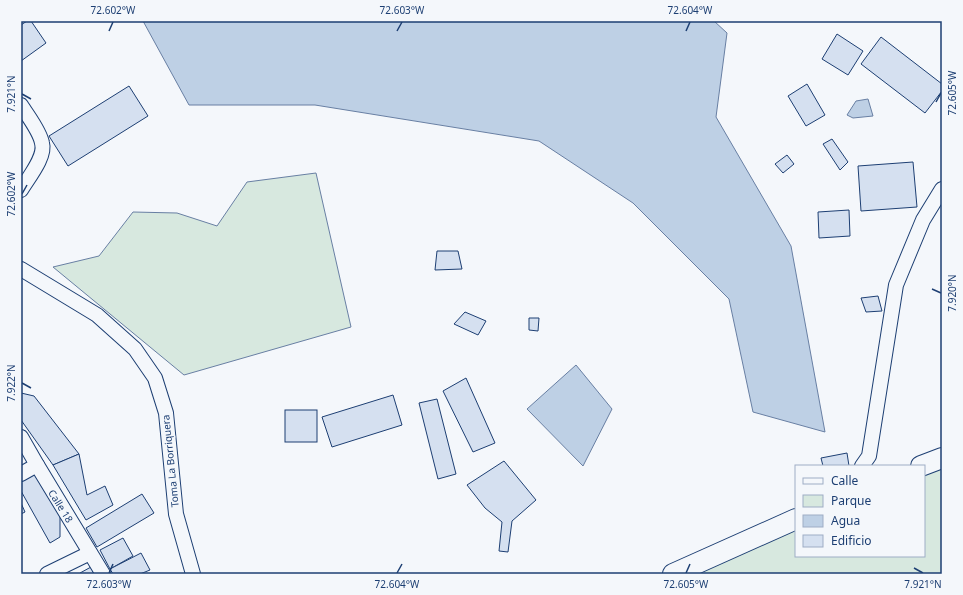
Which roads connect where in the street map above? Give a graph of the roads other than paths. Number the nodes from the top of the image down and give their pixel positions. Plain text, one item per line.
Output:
1 (21, 105) edge
2 (942, 189) edge
3 (21, 190) edge
4 (21, 269) edge
5 (21, 437) edge
6 (942, 458) edge
7 (36, 465) junction
8 (863, 465) edge
9 (924, 465) edge
10 (21, 474) edge
11 (795, 519) edge
12 (90, 552) junction
13 (47, 574) edge
14 (103, 574) edge
15 (193, 574) edge
16 (673, 574) edge

1 - 3 street
2 - 8 street
4 - 15 street, Toma La Borriquera
5 - 7 street, Calle 18
6 - 9 main road
7 - 10 street
7 - 12 street, Calle 18
11 - 16 main road
12 - 13 street
12 - 14 street, Calle 18

